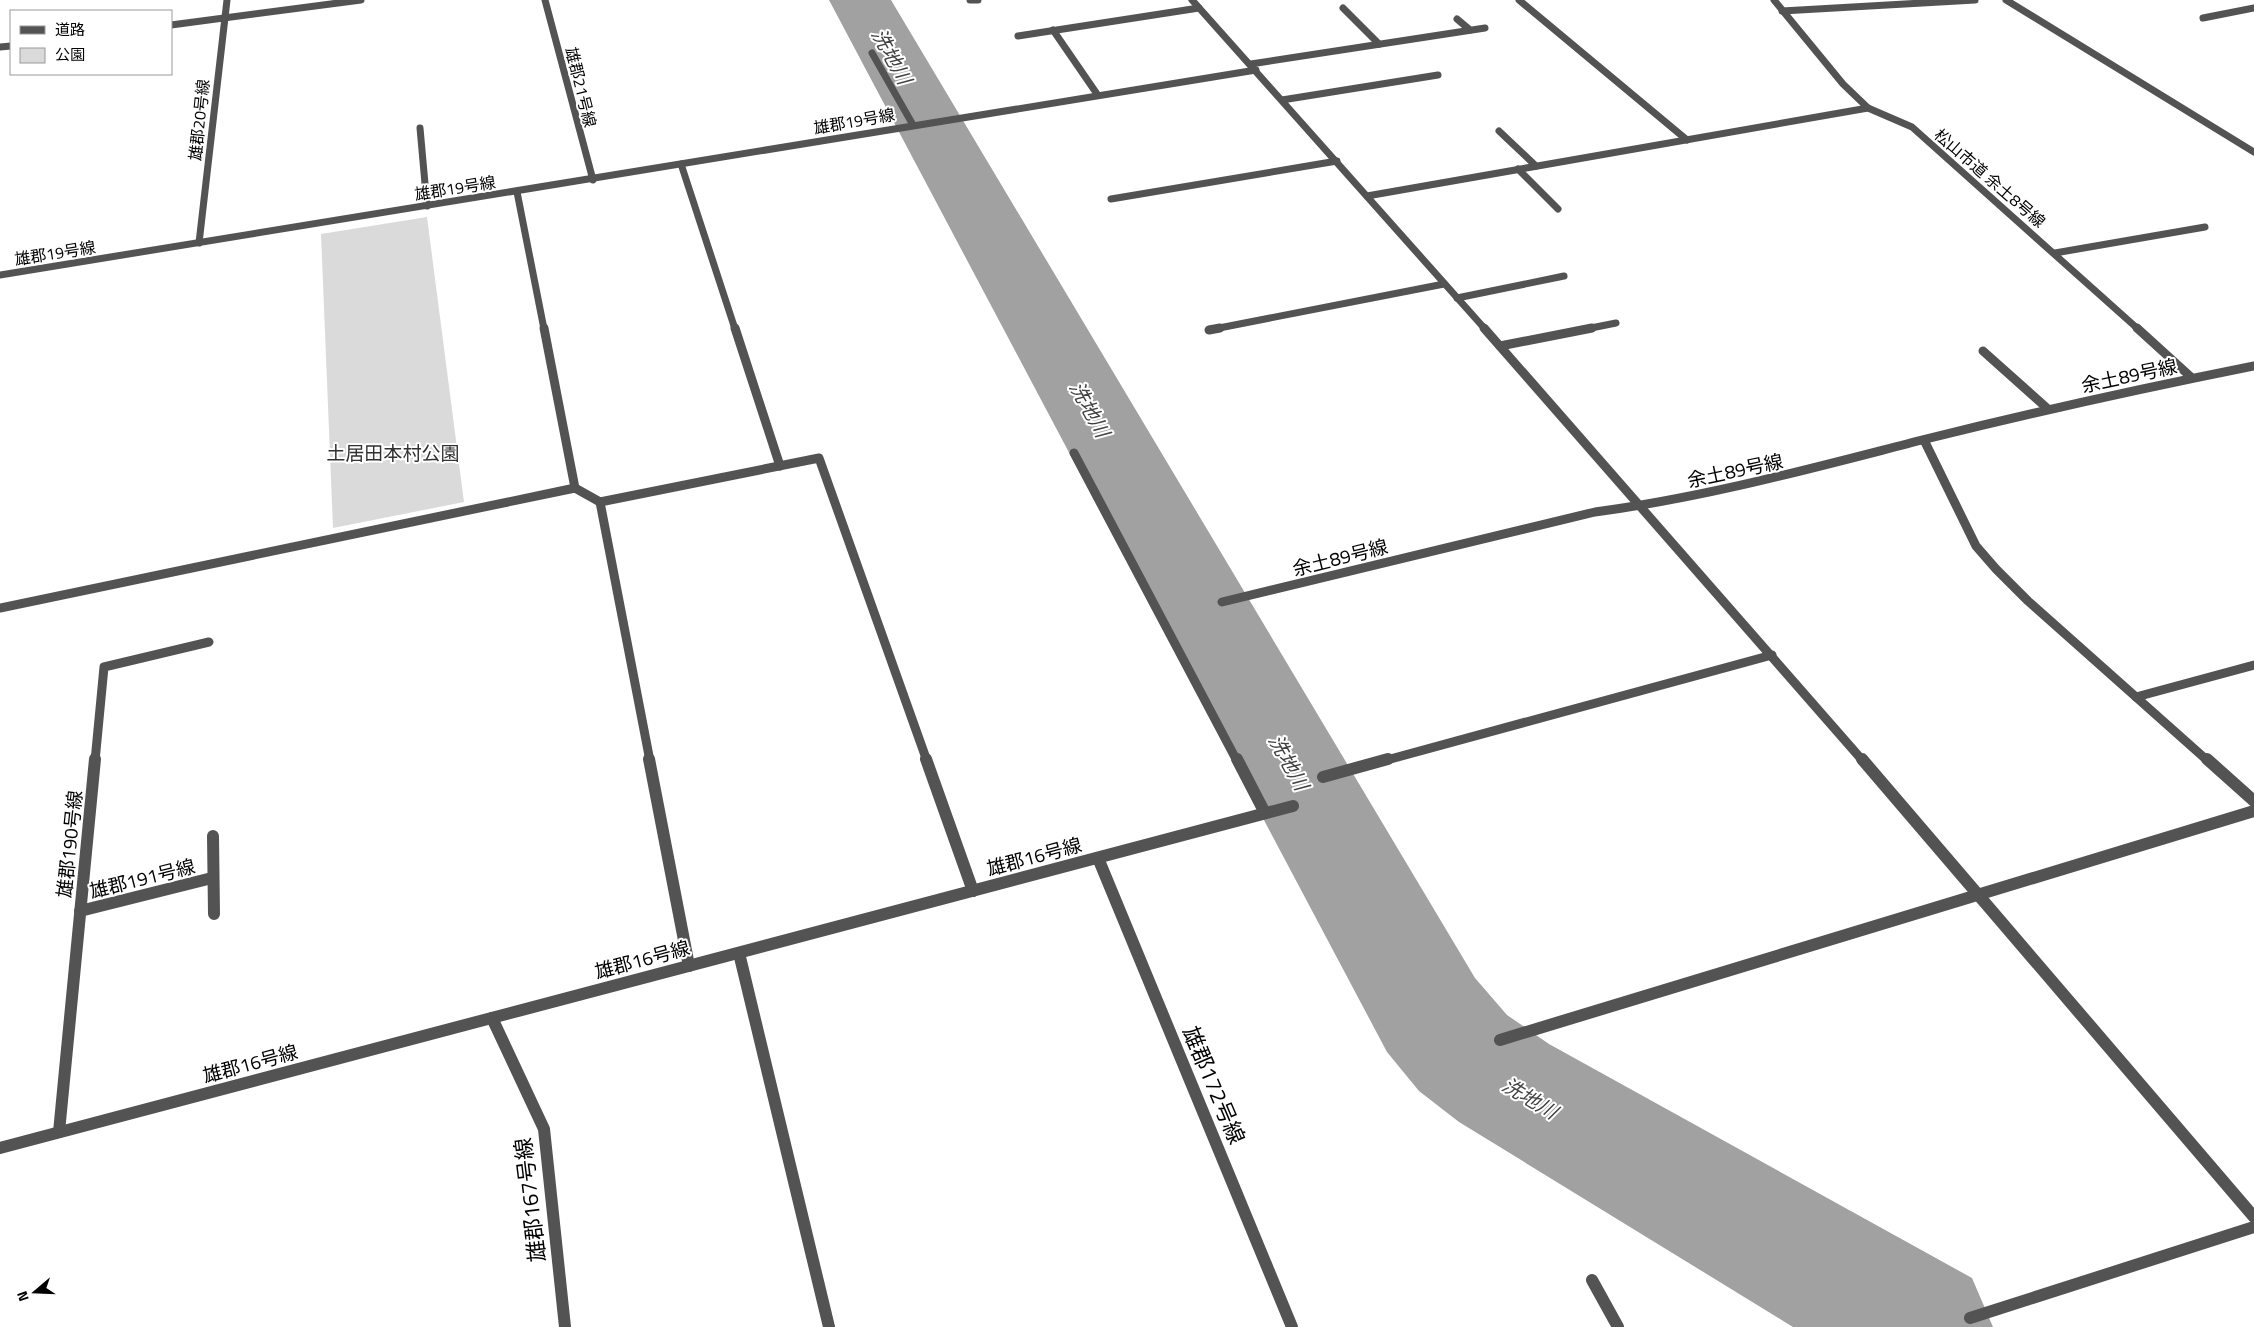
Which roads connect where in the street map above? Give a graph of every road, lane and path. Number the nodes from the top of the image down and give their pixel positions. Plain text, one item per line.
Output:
1 (227, 0) edge
2 (361, 0) edge
3 (545, 0) edge
4 (970, 0) edge
5 (978, 0) edge
6 (1519, 0) edge
7 (1774, 0) edge
8 (1976, 0) edge
9 (2006, 0) edge
10 (1196, 4) edge
11 (1343, 8) dead end
12 (2254, 8) edge
13 (1782, 11) junction
14 (224, 18) junction
15 (2203, 18) dead end
16 (1457, 19) dead end
17 (172, 25) edge
18 (1485, 28) dead end
19 (1053, 30) junction
20 (1470, 30) junction
21 (1018, 36) dead end
22 (1379, 44) junction
23 (872, 53) dead end
24 (1254, 67) junction
25 (1438, 75) dead end
26 (1097, 94) junction
27 (1282, 100) junction
28 (1868, 108) junction
29 (915, 124) junction
30 (420, 128) dead end
31 (1500, 131) dead end
32 (1687, 140) junction
33 (2254, 152) edge
34 (1337, 161) junction
35 (681, 164) junction
36 (1536, 166) junction
37 (1518, 169) junction
38 (593, 180) junction
39 (517, 192) junction
40 (1367, 196) junction
41 (1111, 199) dead end
42 (427, 206) junction
43 (1558, 209) dead end
44 (2205, 227) dead end
45 (199, 243) junction
46 (2055, 253) junction
47 (0, 275) edge
48 (1564, 276) dead end
49 (1444, 284) junction
50 (1457, 298) junction
51 (1616, 323) dead end
52 (1209, 330) dead end
53 (1500, 346) junction
54 (1983, 351) dead end
55 (2254, 366) edge
56 (2192, 378) junction
57 (2048, 409) junction
58 (1924, 440) junction
59 (1074, 453) dead end
60 (780, 466) junction
61 (575, 488) junction
62 (600, 502) junction
63 (1642, 507) junction
64 (1222, 602) dead end
65 (0, 608) edge
66 (209, 642) dead end
67 (1772, 655) junction
68 (2254, 665) edge
69 (2136, 697) junction
70 (1323, 777) dead end
71 (2254, 801) edge
72 (1293, 806) dead end
73 (2254, 811) edge
74 (1265, 812) junction
75 (214, 836) dead end
76 (1098, 858) junction
77 (212, 878) junction
78 (973, 891) junction
79 (1979, 894) junction
80 (80, 911) junction
81 (214, 914) dead end
82 (739, 953) junction
83 (690, 966) junction
84 (492, 1018) junction
85 (1500, 1040) dead end
86 (59, 1132) junction
87 (0, 1148) edge
88 (2254, 1217) edge
89 (2254, 1227) edge
90 (1592, 1280) dead end
91 (1970, 1318) dead end
92 (565, 1327) edge
93 (829, 1327) edge
94 (1292, 1327) edge
95 (1618, 1327) edge

1 - 14 street, 雄郡20号線
2 - 14 street
3 - 38 street, 雄郡21号線
4 - 5 street
6 - 32 street
7 - 13 street, 松山市道 余土8号線
8 - 13 street
9 - 33 street
10 - 19 street
10 - 24 street
11 - 22 street
12 - 15 street
13 - 28 street, 松山市道 余土8号線
14 - 17 street
14 - 45 street, 雄郡20号線
16 - 20 street
18 - 20 street, 雄郡19号線
19 - 21 street
19 - 26 street
20 - 22 street, 雄郡19号線
22 - 24 street, 雄郡19号線
23 - 29 street
24 - 26 street, 雄郡19号線
24 - 27 street
25 - 27 street
26 - 29 street, 雄郡19号線
27 - 34 street
28 - 32 street
28 - 46 street, 松山市道 余土8号線
29 - 35 street, 雄郡19号線
30 - 42 street
31 - 36 street
32 - 36 street
34 - 40 street
34 - 41 street
35 - 38 street, 雄郡19号線
35 - 60 street
36 - 37 street
37 - 40 street
37 - 43 street
38 - 39 street, 雄郡19号線
39 - 42 street, 雄郡19号線
39 - 61 street
40 - 49 street
42 - 45 street, 雄郡19号線
44 - 46 street
45 - 47 street, 雄郡19号線
46 - 56 street, 松山市道 余土8号線
48 - 50 street
49 - 50 street
49 - 52 street
50 - 53 street
51 - 53 street
53 - 63 street
54 - 57 street
55 - 56 street, 余土89号線
56 - 57 street, 余土89号線
57 - 58 street, 余土89号線
58 - 63 street, 余土89号線
58 - 69 street
59 - 74 street
60 - 62 street
60 - 78 street
61 - 62 street
61 - 65 street
62 - 83 street
63 - 64 street, 余土89号線
63 - 67 street
66 - 80 street, 雄郡190号線
67 - 70 street
67 - 79 street
68 - 69 street
69 - 71 street
72 - 74 street, 雄郡16号線
73 - 79 street
74 - 76 street, 雄郡16号線
75 - 77 street
76 - 78 street, 雄郡16号線
76 - 94 street, 雄郡172号線
77 - 80 street, 雄郡191号線
77 - 81 street
78 - 82 street, 雄郡16号線
79 - 85 street
79 - 88 street
80 - 86 street, 雄郡190号線
82 - 83 street, 雄郡16号線
82 - 93 street
83 - 84 street, 雄郡16号線
84 - 86 street, 雄郡16号線
84 - 92 street, 雄郡167号線
86 - 87 street, 雄郡16号線
89 - 91 street
90 - 95 street

